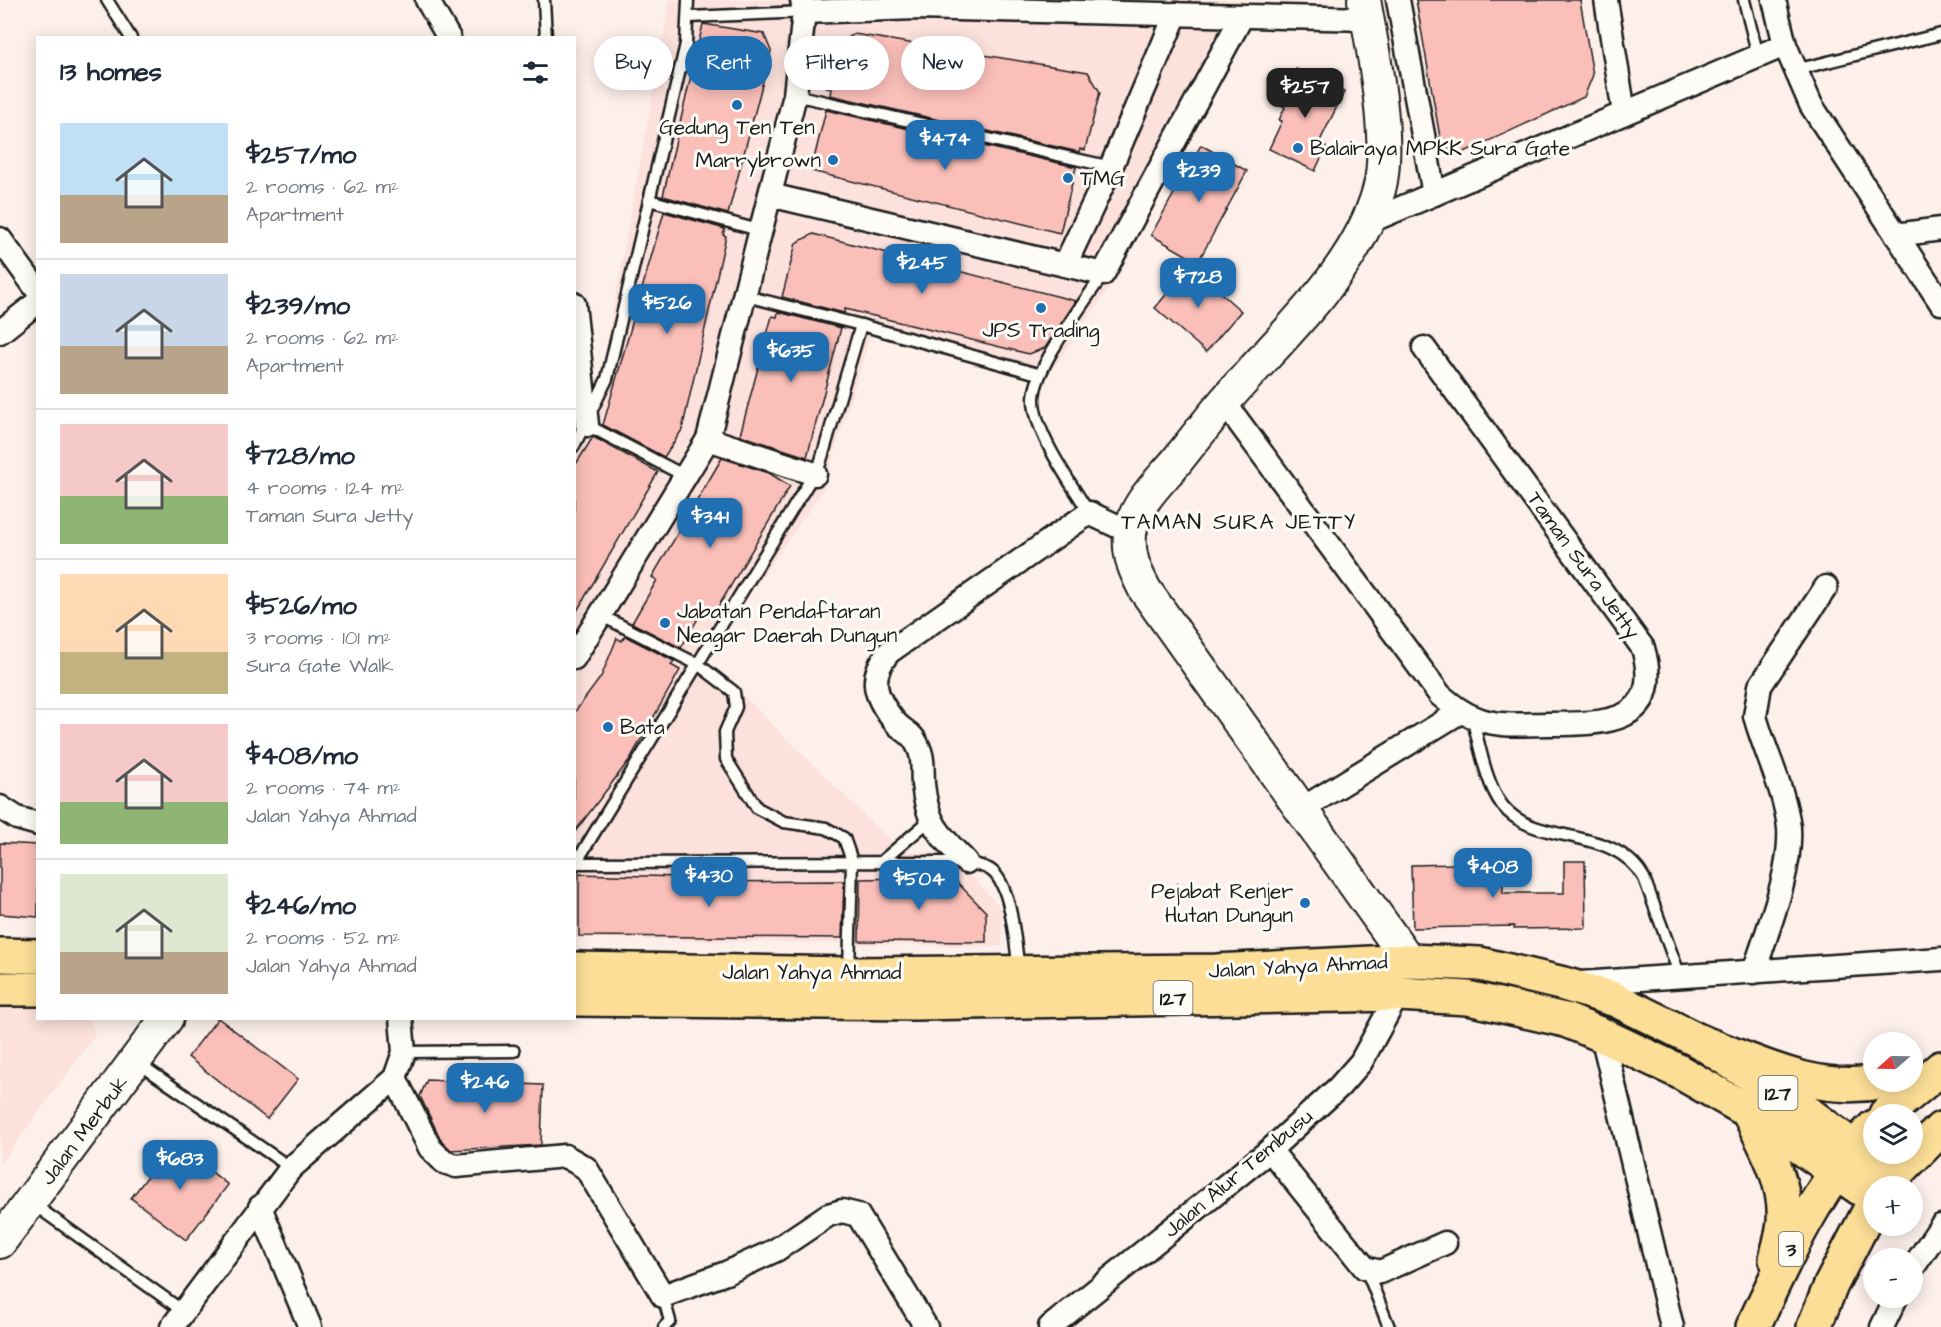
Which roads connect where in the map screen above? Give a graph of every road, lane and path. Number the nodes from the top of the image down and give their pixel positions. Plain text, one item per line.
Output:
1 (107, 0) edge
2 (427, 0) edge
3 (544, 0) edge
4 (688, 0) edge
5 (1398, 0) edge
6 (1606, 0) edge
7 (1744, 0) edge
8 (1774, 0) edge
9 (915, 4) edge
10 (803, 6) edge
11 (1366, 10) edge
12 (1176, 14) junction
13 (688, 17) junction
14 (1241, 18) junction
15 (1941, 34) edge
16 (129, 36) edge
17 (448, 36) edge
18 (546, 36) edge
19 (1785, 45) junction
20 (1758, 56) junction
21 (1794, 70) junction
22 (795, 95) junction
23 (1624, 113) junction
24 (1111, 167) junction
25 (1434, 194) junction
26 (770, 195) junction
27 (649, 200) junction
28 (1368, 222) junction
29 (1941, 229) edge
30 (762, 231) junction
31 (1896, 235) junction
32 (0, 239) edge
33 (1065, 265) junction
34 (1103, 274) junction
35 (36, 288) edge
36 (746, 296) junction
37 (1941, 303) edge
38 (36, 305) edge
39 (576, 323) edge
40 (861, 325) junction
41 (0, 332) edge
42 (1424, 348) dead end
43 (1038, 374) junction
44 (1224, 402) junction
45 (587, 425) junction
46 (708, 439) junction
47 (576, 443) edge
48 (814, 474) junction
49 (685, 476) junction
50 (1089, 513) junction
51 (1130, 532) junction
52 (1826, 587) dead end
53 (600, 615) junction
54 (576, 655) edge
55 (699, 665) junction
56 (1466, 714) junction
57 (0, 807) edge
58 (1300, 810) junction
59 (930, 820) junction
60 (36, 823) edge
61 (852, 861) junction
62 (880, 862) junction
63 (966, 862) junction
64 (576, 863) edge
65 (576, 865) edge
66 (0, 955) edge
67 (36, 956) edge
68 (1941, 959) edge
69 (1409, 961) junction
70 (576, 969) edge
71 (1019, 972) junction
72 (1754, 972) junction
73 (849, 974) junction
74 (1680, 976) junction
75 (1564, 984) junction
76 (0, 989) edge
77 (36, 989) edge
78 (1398, 994) junction
79 (576, 999) edge
80 (166, 1020) edge
81 (401, 1020) edge
82 (1602, 1035) junction
83 (1701, 1042) junction
84 (514, 1051) dead end
85 (404, 1052) junction
86 (135, 1061) junction
87 (1941, 1063) edge
88 (1941, 1068) edge
89 (1923, 1069) edge
90 (395, 1078) junction
91 (1863, 1084) edge
92 (1898, 1104) edge
93 (1748, 1111) junction
94 (1941, 1129) edge
95 (1854, 1149) edge
96 (1270, 1150) junction
97 (291, 1168) junction
98 (1871, 1176) edge
99 (1896, 1176) edge
100 (30, 1202) junction
101 (260, 1207) junction
102 (1863, 1225) edge
103 (1941, 1226) edge
104 (0, 1242) edge
105 (1445, 1243) dead end
106 (1923, 1253) edge
107 (1365, 1268) junction
108 (1770, 1290) junction
109 (663, 1296) junction
110 (1891, 1308) edge
111 (178, 1319) edge
112 (310, 1327) edge
113 (664, 1327) edge
114 (926, 1327) edge
115 (1050, 1327) edge
116 (1389, 1327) edge
117 (1672, 1327) edge
118 (1753, 1327) edge
119 (1814, 1327) edge
120 (1882, 1327) edge

1 - 16 lane
2 - 17 street
3 - 18 lane
4 - 13 lane
5 - 25 street
6 - 23 street
7 - 20 lane
8 - 19 street
9 - 10 street
9 - 12 street
10 - 13 lane
10 - 22 street
11 - 14 street
11 - 28 street
12 - 14 street
12 - 24 street
13 - 27 lane
14 - 34 street
15 - 21 lane
19 - 20 street
19 - 21 street
20 - 23 street
21 - 31 street
22 - 24 lane
22 - 26 street
23 - 25 street
24 - 33 street
25 - 28 street
26 - 30 street
26 - 33 street
27 - 30 lane
27 - 45 lane
28 - 44 street
29 - 31 street
30 - 36 street
31 - 37 street
32 - 35 street
33 - 34 street
34 - 43 lane
36 - 40 lane
36 - 46 street
38 - 41 street
39 - 45 street
40 - 43 lane
40 - 48 lane
42 - 56 street, Taman Sura Jetty
43 - 50 lane
44 - 51 street
44 - 56 street
45 - 47 lane
45 - 49 lane
46 - 48 street
46 - 49 street
48 - 55 lane
49 - 53 street
50 - 51 street
50 - 59 street
51 - 58 street
52 - 72 street
53 - 54 street
53 - 55 lane
55 - 61 lane
55 - 64 lane
56 - 58 street
56 - 74 lane
57 - 60 street
58 - 69 street
59 - 62 lane
59 - 63 street
61 - 62 lane
61 - 65 lane
61 - 73 lane
62 - 63 lane
63 - 71 lane
66 - 67 main road
68 - 72 street
69 - 71 main road, Jalan Yahya Ahmad / 127
69 - 75 main road, Jalan Yahya Ahmad / 127
70 - 73 main road, Jalan Yahya Ahmad / 127
71 - 73 main road, Jalan Yahya Ahmad / 127
72 - 74 street
74 - 75 street
75 - 83 main road, Jalan Yahya Ahmad / 127
76 - 77 main road
78 - 79 main road, Jalan Yahya Ahmad / 127
78 - 82 main road, Jalan Yahya Ahmad / 127
78 - 96 street, Jalan Alur Tembusu
80 - 86 street, Jalan Merbuk
81 - 85 street
82 - 93 main road, Jalan Yahya Ahmad / 127
82 - 117 street
83 - 91 main road
83 - 95 main road, Jalan Yahya Ahmad / 127
84 - 85 lane
85 - 90 street
86 - 97 lane
86 - 100 street, Jalan Merbuk
87 - 89 main road
88 - 92 main road
90 - 97 street
90 - 109 street
93 - 95 main road, Jalan Yahya Ahmad / 127
93 - 108 main road
94 - 99 main road
95 - 98 main road, Jalan Yahya Ahmad / 127
95 - 108 main road, 3
96 - 107 street
96 - 115 street, Jalan Alur Tembusu
97 - 101 street
100 - 104 street, Jalan Merbuk
100 - 111 lane
101 - 111 street
101 - 112 street
102 - 119 main road
103 - 106 street
105 - 107 street
107 - 116 lane
108 - 118 main road, 3
109 - 113 lane
109 - 114 street
110 - 120 street

